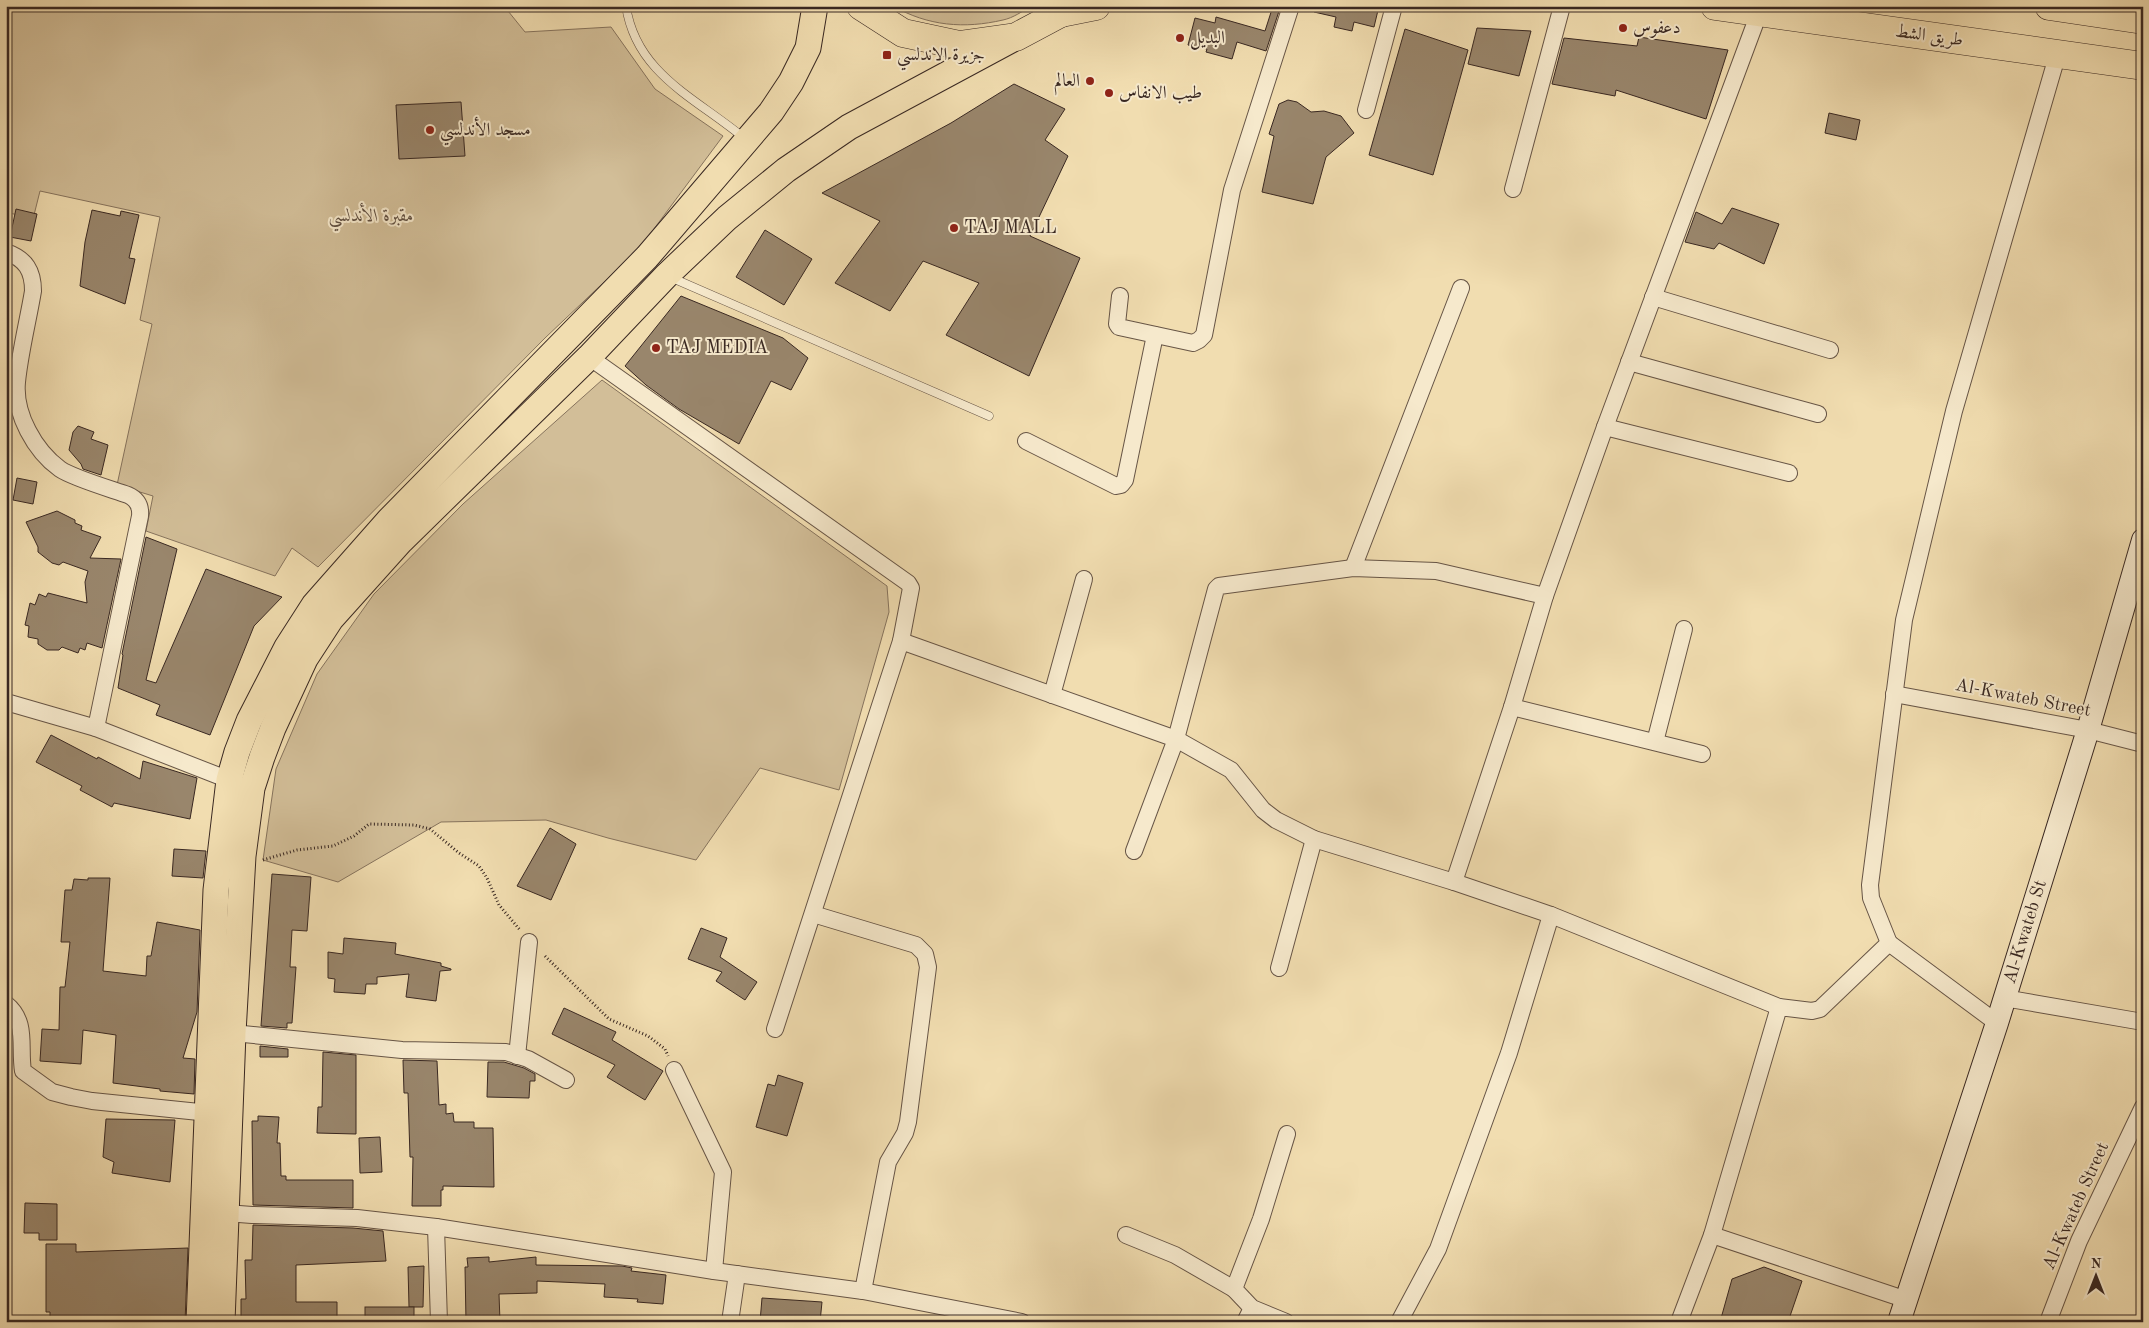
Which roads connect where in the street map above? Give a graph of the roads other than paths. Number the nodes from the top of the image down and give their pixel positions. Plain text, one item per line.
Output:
1 (626, 6) edge
2 (815, 6) edge
3 (861, 6) edge
4 (1096, 6) edge
5 (1291, 6) edge
6 (1394, 6) edge
7 (1562, 6) edge
8 (1715, 6) edge
9 (2049, 6) edge
10 (1065, 10) edge
11 (1758, 13) junction
12 (2143, 20) edge
13 (1016, 37) junction
14 (2058, 53) junction
15 (2143, 66) edge
16 (1366, 110) dead end
17 (748, 141) junction
18 (1512, 189) dead end
19 (6, 252) edge
20 (666, 276) junction
21 (1461, 288) dead end
22 (1120, 296) dead end
23 (1653, 297) junction
24 (1156, 335) junction
25 (1830, 350) dead end
26 (589, 357) junction
27 (1629, 362) junction
28 (1818, 414) dead end
29 (989, 416) dead end
30 (1605, 426) junction
31 (1026, 441) dead end
32 (1789, 473) dead end
33 (395, 531) junction
34 (2143, 540) edge
35 (1353, 568) junction
36 (1084, 579) dead end
37 (1545, 596) junction
38 (1684, 629) dead end
39 (901, 641) junction
40 (1894, 694) junction
41 (1052, 695) junction
42 (6, 702) edge
43 (1512, 707) junction
44 (96, 728) junction
45 (2088, 730) junction
46 (1176, 739) junction
47 (1654, 742) junction
48 (2143, 744) edge
49 (1702, 754) dead end
50 (229, 780) junction
51 (252, 788) junction
52 (1314, 839) junction
53 (1134, 851) dead end
54 (1454, 882) junction
55 (813, 914) junction
56 (1551, 915) junction
57 (529, 942) road end
58 (1889, 943) junction
59 (1279, 968) dead end
60 (2004, 998) junction
61 (6, 1004) edge
62 (1779, 1007) junction
63 (2143, 1022) edge
64 (1997, 1024) junction
65 (775, 1028) dead end
66 (233, 1033) junction
67 (517, 1056) junction
68 (674, 1070) road end
69 (566, 1080) dead end
70 (2143, 1107) edge
71 (209, 1113) junction
72 (1287, 1134) dead end
73 (226, 1213) junction
74 (436, 1227) junction
75 (1126, 1235) dead end
76 (1712, 1235) junction
77 (714, 1271) junction
78 (737, 1274) junction
79 (1234, 1288) junction
80 (863, 1291) junction
81 (1907, 1300) junction
82 (1249, 1315) edge
83 (199, 1322) edge
84 (222, 1322) edge
85 (439, 1322) edge
86 (730, 1322) edge
87 (1022, 1322) edge
88 (1286, 1322) edge
89 (1399, 1322) edge
90 (1679, 1322) edge
91 (1899, 1322) edge
92 (2048, 1322) edge

1 - 17 lane
2 - 17 main road
3 - 13 highway
4 - 10 highway
5 - 24 street
6 - 16 street
7 - 18 street
8 - 11 highway, طريق الشط
9 - 12 highway
10 - 13 highway
11 - 14 highway, طريق الشط
11 - 23 street
13 - 20 main road
14 - 15 highway, طريق الشط
14 - 40 street
17 - 33 main road
19 - 44 street
20 - 26 main road
20 - 29 lane
21 - 35 street
22 - 24 street
23 - 25 street
23 - 27 street
24 - 31 street
26 - 33 main road
26 - 39 street
27 - 28 street
27 - 30 street
30 - 32 street
30 - 37 street
33 - 50 main road
33 - 51 main road
34 - 45 street, Al-Kwateb St
35 - 37 street
35 - 46 street
36 - 41 street
37 - 43 street
38 - 47 street
39 - 41 street
39 - 55 street
40 - 45 street, Al-Kwateb Street
40 - 58 street
41 - 46 street
42 - 44 street
43 - 47 street
43 - 54 street
44 - 50 street
45 - 48 street, Al-Kwateb Street
45 - 60 street, Al-Kwateb St
46 - 52 street
46 - 53 street
47 - 49 street
50 - 51 street
50 - 71 main road
51 - 66 main road
52 - 54 street
52 - 59 street
54 - 56 street
55 - 65 street
55 - 80 street
56 - 62 street
56 - 89 street
57 - 67 street
58 - 62 street
58 - 64 street
60 - 63 street
60 - 64 street, Al-Kwateb St
61 - 71 street
62 - 76 street
64 - 81 street, Al-Kwateb St
66 - 67 street
66 - 73 main road
67 - 69 street
68 - 77 street
70 - 92 street, Al-Kwateb Street
71 - 83 main road
72 - 79 street
73 - 74 street
73 - 84 main road
74 - 77 street
74 - 85 street
75 - 79 street
76 - 81 street
76 - 90 street
77 - 78 street
78 - 80 street
78 - 86 street
79 - 82 street
80 - 87 street
81 - 91 street, Al-Kwateb St
82 - 88 street

